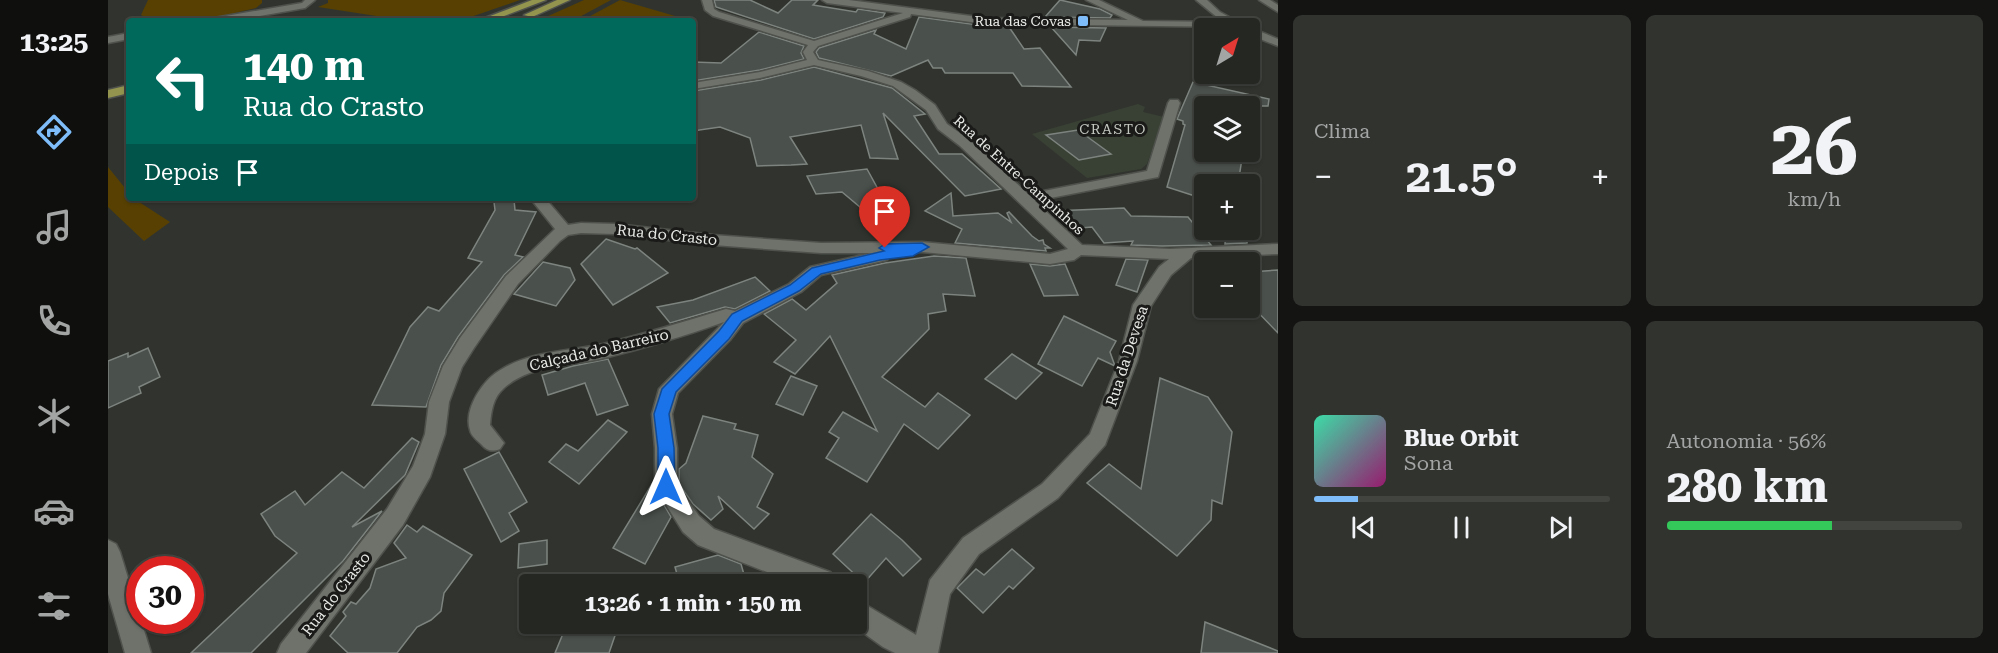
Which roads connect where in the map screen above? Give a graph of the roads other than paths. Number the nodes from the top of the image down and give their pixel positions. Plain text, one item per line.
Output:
1 (271, 0) edge
2 (310, 0) edge
3 (541, 0) edge
4 (566, 0) edge
5 (707, 0) edge
6 (827, 0) edge
7 (1091, 0) edge
8 (1202, 0) edge
9 (1264, 0) edge
10 (1278, 9) edge
11 (911, 13) junction
12 (242, 16) junction
13 (231, 18) edge
14 (491, 18) edge
15 (521, 18) edge
16 (1227, 18) edge
17 (1145, 24) junction
18 (1194, 26) edge
19 (1260, 35) edge
20 (126, 37) edge
21 (108, 40) edge
22 (1278, 43) edge
23 (814, 44) junction
24 (814, 62) junction
25 (696, 86) edge
26 (126, 89) edge
27 (108, 94) edge
28 (126, 97) edge
29 (108, 102) edge
30 (1174, 103) dead end
31 (1025, 198) junction
32 (540, 201) edge
33 (564, 231) junction
34 (922, 247) junction
35 (1278, 249) edge
36 (1078, 250) junction
37 (1187, 253) junction
38 (737, 318) junction
39 (493, 443) dead end
40 (108, 552) edge
41 (803, 574) edge
42 (867, 620) edge
43 (138, 653) edge
44 (290, 653) edge
45 (925, 653) edge

1 - 12 street
2 - 12 street
3 - 14 main road
4 - 15 main road
5 - 23 street
6 - 11 street
7 - 17 street
8 - 16 street
9 - 10 street
11 - 17 street
11 - 23 street
12 - 13 street
17 - 18 street
19 - 22 street
20 - 21 street
23 - 24 street
24 - 25 street
24 - 31 street, Rua de Entre-Campinhos
26 - 27 main road
28 - 29 main road
30 - 31 street
31 - 36 street, Rua de Entre-Campinhos
32 - 33 street
33 - 34 street, Rua do Crasto
33 - 44 street, Rua do Crasto
34 - 36 street, Rua do Crasto
34 - 38 street
35 - 37 street, Rua do Crasto
36 - 37 street, Rua do Crasto
37 - 45 street, Rua da Devesa
38 - 39 street, Calçada do Barreiro
38 - 41 street
40 - 43 street
42 - 45 street

